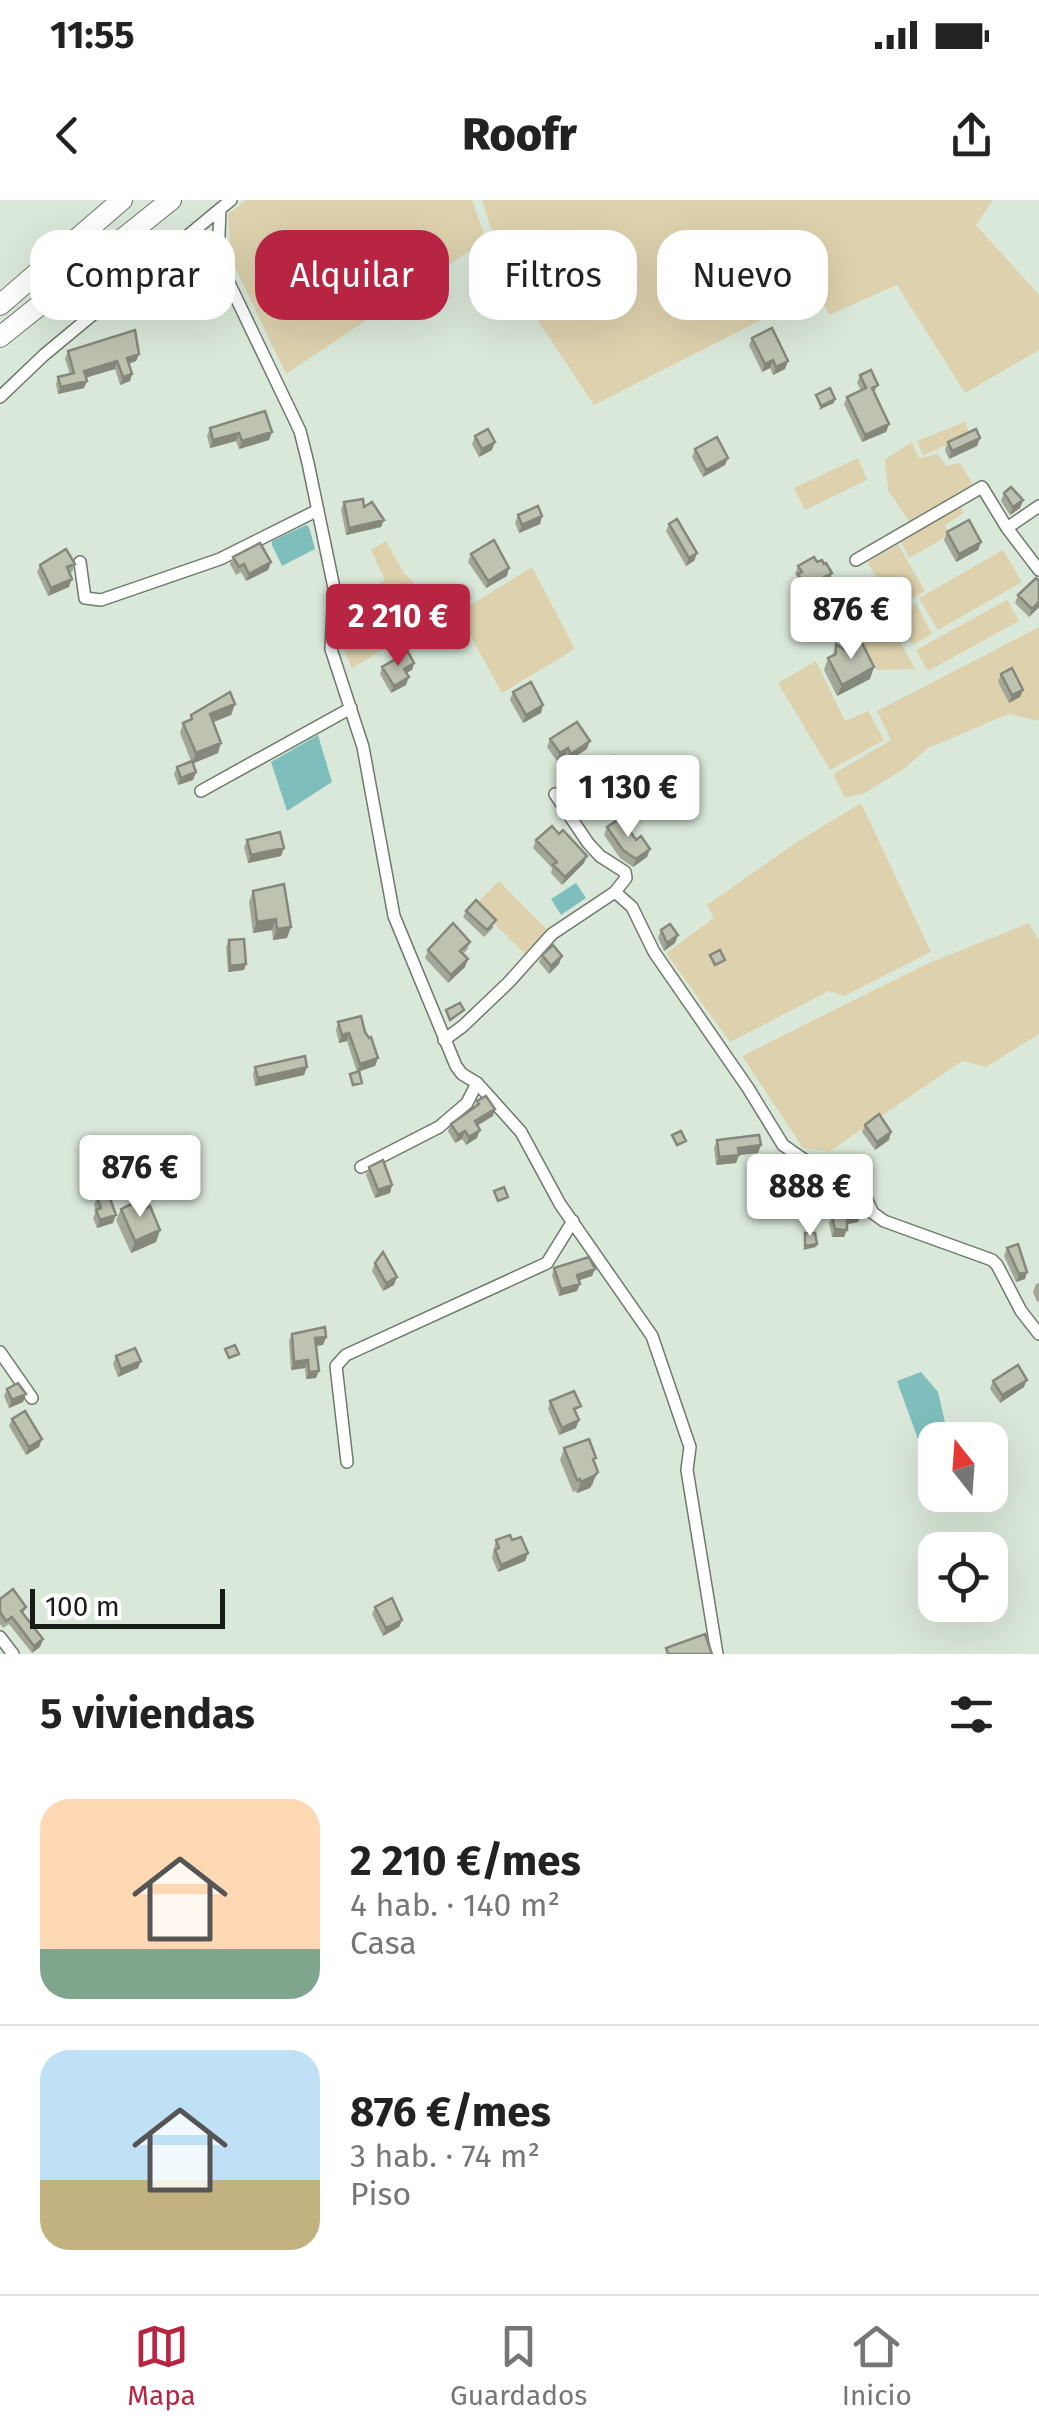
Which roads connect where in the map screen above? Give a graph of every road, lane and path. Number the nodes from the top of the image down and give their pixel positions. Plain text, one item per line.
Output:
1 (122, 200) edge
2 (171, 200) edge
3 (231, 200) edge
4 (220, 209) junction
5 (135, 230) edge
6 (0, 304) edge
7 (30, 314) edge
8 (37, 320) edge
9 (0, 337) edge
10 (0, 354) edge
11 (0, 397) edge
12 (1039, 506) edge
13 (318, 510) junction
14 (1007, 528) junction
15 (856, 560) dead end
16 (80, 562) dead end
17 (1039, 570) edge
18 (351, 708) junction
19 (201, 790) dead end
20 (555, 794) dead end
21 (615, 892) junction
22 (444, 1040) junction
23 (478, 1083) junction
24 (361, 1167) dead end
25 (573, 1220) junction
26 (1039, 1334) edge
27 (0, 1352) edge
28 (32, 1398) dead end
29 (348, 1462) dead end
30 (0, 1637) edge
31 (13, 1654) edge
32 (717, 1654) edge

1 - 6 highway
2 - 5 highway
3 - 4 street
4 - 11 street
4 - 13 street
7 - 9 highway
8 - 10 highway
12 - 14 street
13 - 16 street
13 - 18 street
14 - 15 street
14 - 17 street
18 - 19 street
18 - 22 street
20 - 21 street
21 - 22 street
21 - 26 street
22 - 23 street
23 - 24 street
23 - 25 street
25 - 29 street
25 - 32 street
27 - 28 street
30 - 31 street

